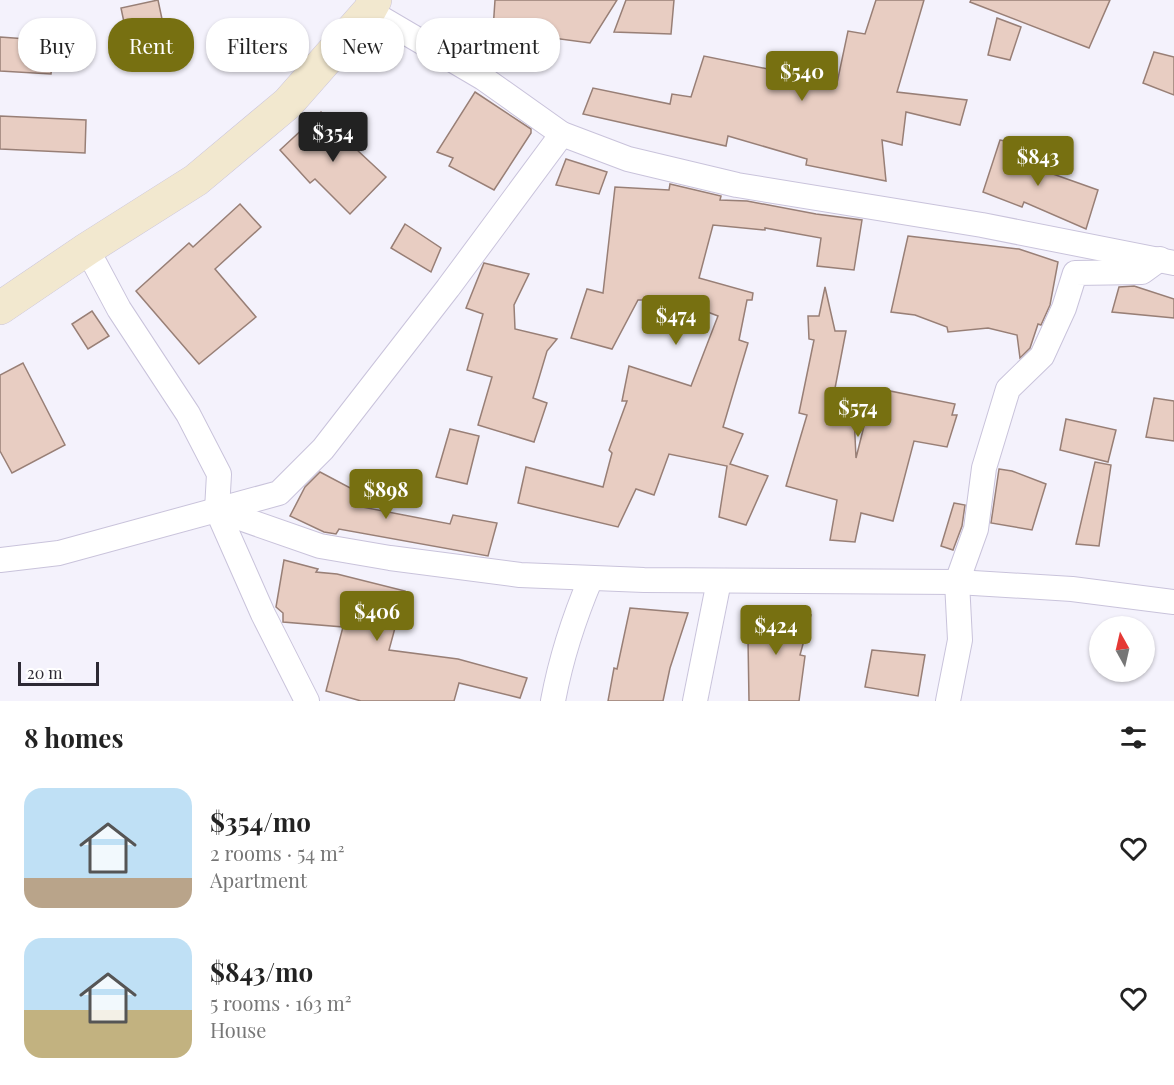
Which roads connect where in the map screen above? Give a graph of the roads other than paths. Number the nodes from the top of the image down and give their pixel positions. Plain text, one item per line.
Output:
1 (372, 5) edge
2 (562, 134) junction
3 (87, 249) junction
4 (1167, 261) edge
5 (0, 308) edge
6 (217, 510) junction
7 (0, 560) edge
8 (591, 578) junction
9 (719, 581) junction
10 (957, 582) junction
11 (1174, 602) edge
12 (307, 701) edge
13 (553, 701) edge
14 (695, 701) edge
15 (948, 701) edge

1 - 2 street
1 - 3 main road
2 - 4 street
2 - 6 street
3 - 5 main road
3 - 6 street
4 - 10 street
6 - 7 street
6 - 8 street
6 - 12 street
8 - 9 street
8 - 13 street
9 - 10 street
9 - 14 street
10 - 11 street
10 - 15 street

